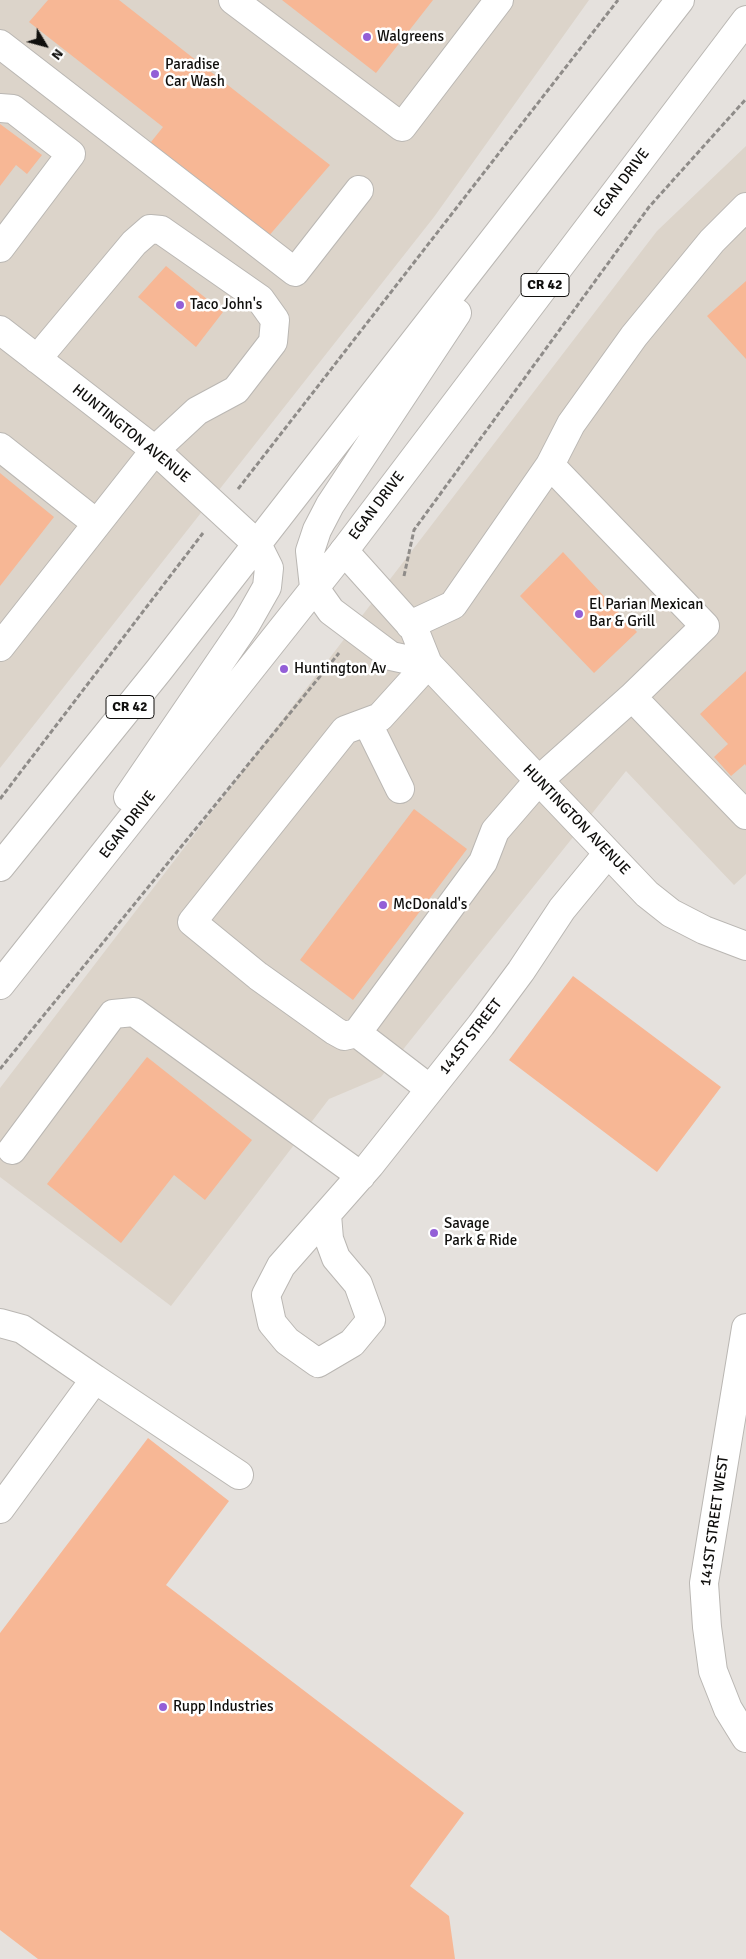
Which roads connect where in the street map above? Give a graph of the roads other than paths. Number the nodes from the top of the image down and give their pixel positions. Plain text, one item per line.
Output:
1 (233, 0) edge
2 (499, 0) edge
3 (680, 0) edge
4 (746, 20) edge
5 (0, 44) edge
6 (0, 108) edge
7 (578, 130) junction
8 (358, 190) dead end
9 (746, 207) edge
10 (0, 248) edge
11 (0, 330) edge
12 (37, 359) junction
13 (0, 447) edge
14 (155, 450) junction
15 (550, 465) junction
16 (96, 523) junction
17 (257, 544) junction
18 (344, 550) junction
19 (314, 587) junction
20 (410, 625) junction
21 (0, 647) edge
22 (428, 664) junction
23 (632, 697) junction
24 (367, 722) junction
25 (539, 780) junction
26 (400, 790) dead end
27 (746, 815) edge
28 (608, 853) junction
29 (0, 867) edge
30 (746, 946) edge
31 (0, 984) edge
32 (357, 1033) junction
33 (430, 1089) junction
34 (12, 1150) dead end
35 (361, 1176) junction
36 (326, 1215) junction
37 (0, 1323) edge
38 (746, 1328) edge
39 (95, 1379) junction
40 (739, 1415) edge
41 (239, 1475) dead end
42 (0, 1509) edge
43 (746, 1738) edge

1 - 2 main road
3 - 7 main road, CR 42
4 - 18 main road, EGAN DRIVE / CR 42
5 - 8 main road
6 - 10 main road
7 - 17 main road, CR 42
7 - 19 main road
9 - 15 main road
11 - 12 main road, HUNTINGTON AVENUE
12 - 14 main road, HUNTINGTON AVENUE
12 - 14 main road
13 - 16 main road
14 - 16 main road
14 - 17 main road, HUNTINGTON AVENUE
15 - 20 main road
15 - 23 main road
16 - 21 main road
17 - 29 main road, CR 42
17 - 31 main road
18 - 19 main road, EGAN DRIVE / CR 42
18 - 20 main road, HUNTINGTON AVENUE
19 - 22 main road
19 - 31 main road, EGAN DRIVE / CR 42
20 - 22 main road, HUNTINGTON AVENUE
22 - 24 main road
22 - 25 main road, HUNTINGTON AVENUE
23 - 25 main road
23 - 27 main road
24 - 26 main road
24 - 32 main road
25 - 28 main road, HUNTINGTON AVENUE
25 - 32 main road
28 - 30 main road, HUNTINGTON AVENUE
28 - 33 main road, 141ST STREET
32 - 33 main road
33 - 35 main road, 141ST STREET
34 - 35 main road
35 - 36 main road, 141ST STREET
36 - 36 main road, 141ST STREET
37 - 39 main road
38 - 40 main road, 141ST STREET WEST
39 - 41 main road
39 - 42 main road
40 - 43 main road, 141ST STREET WEST

